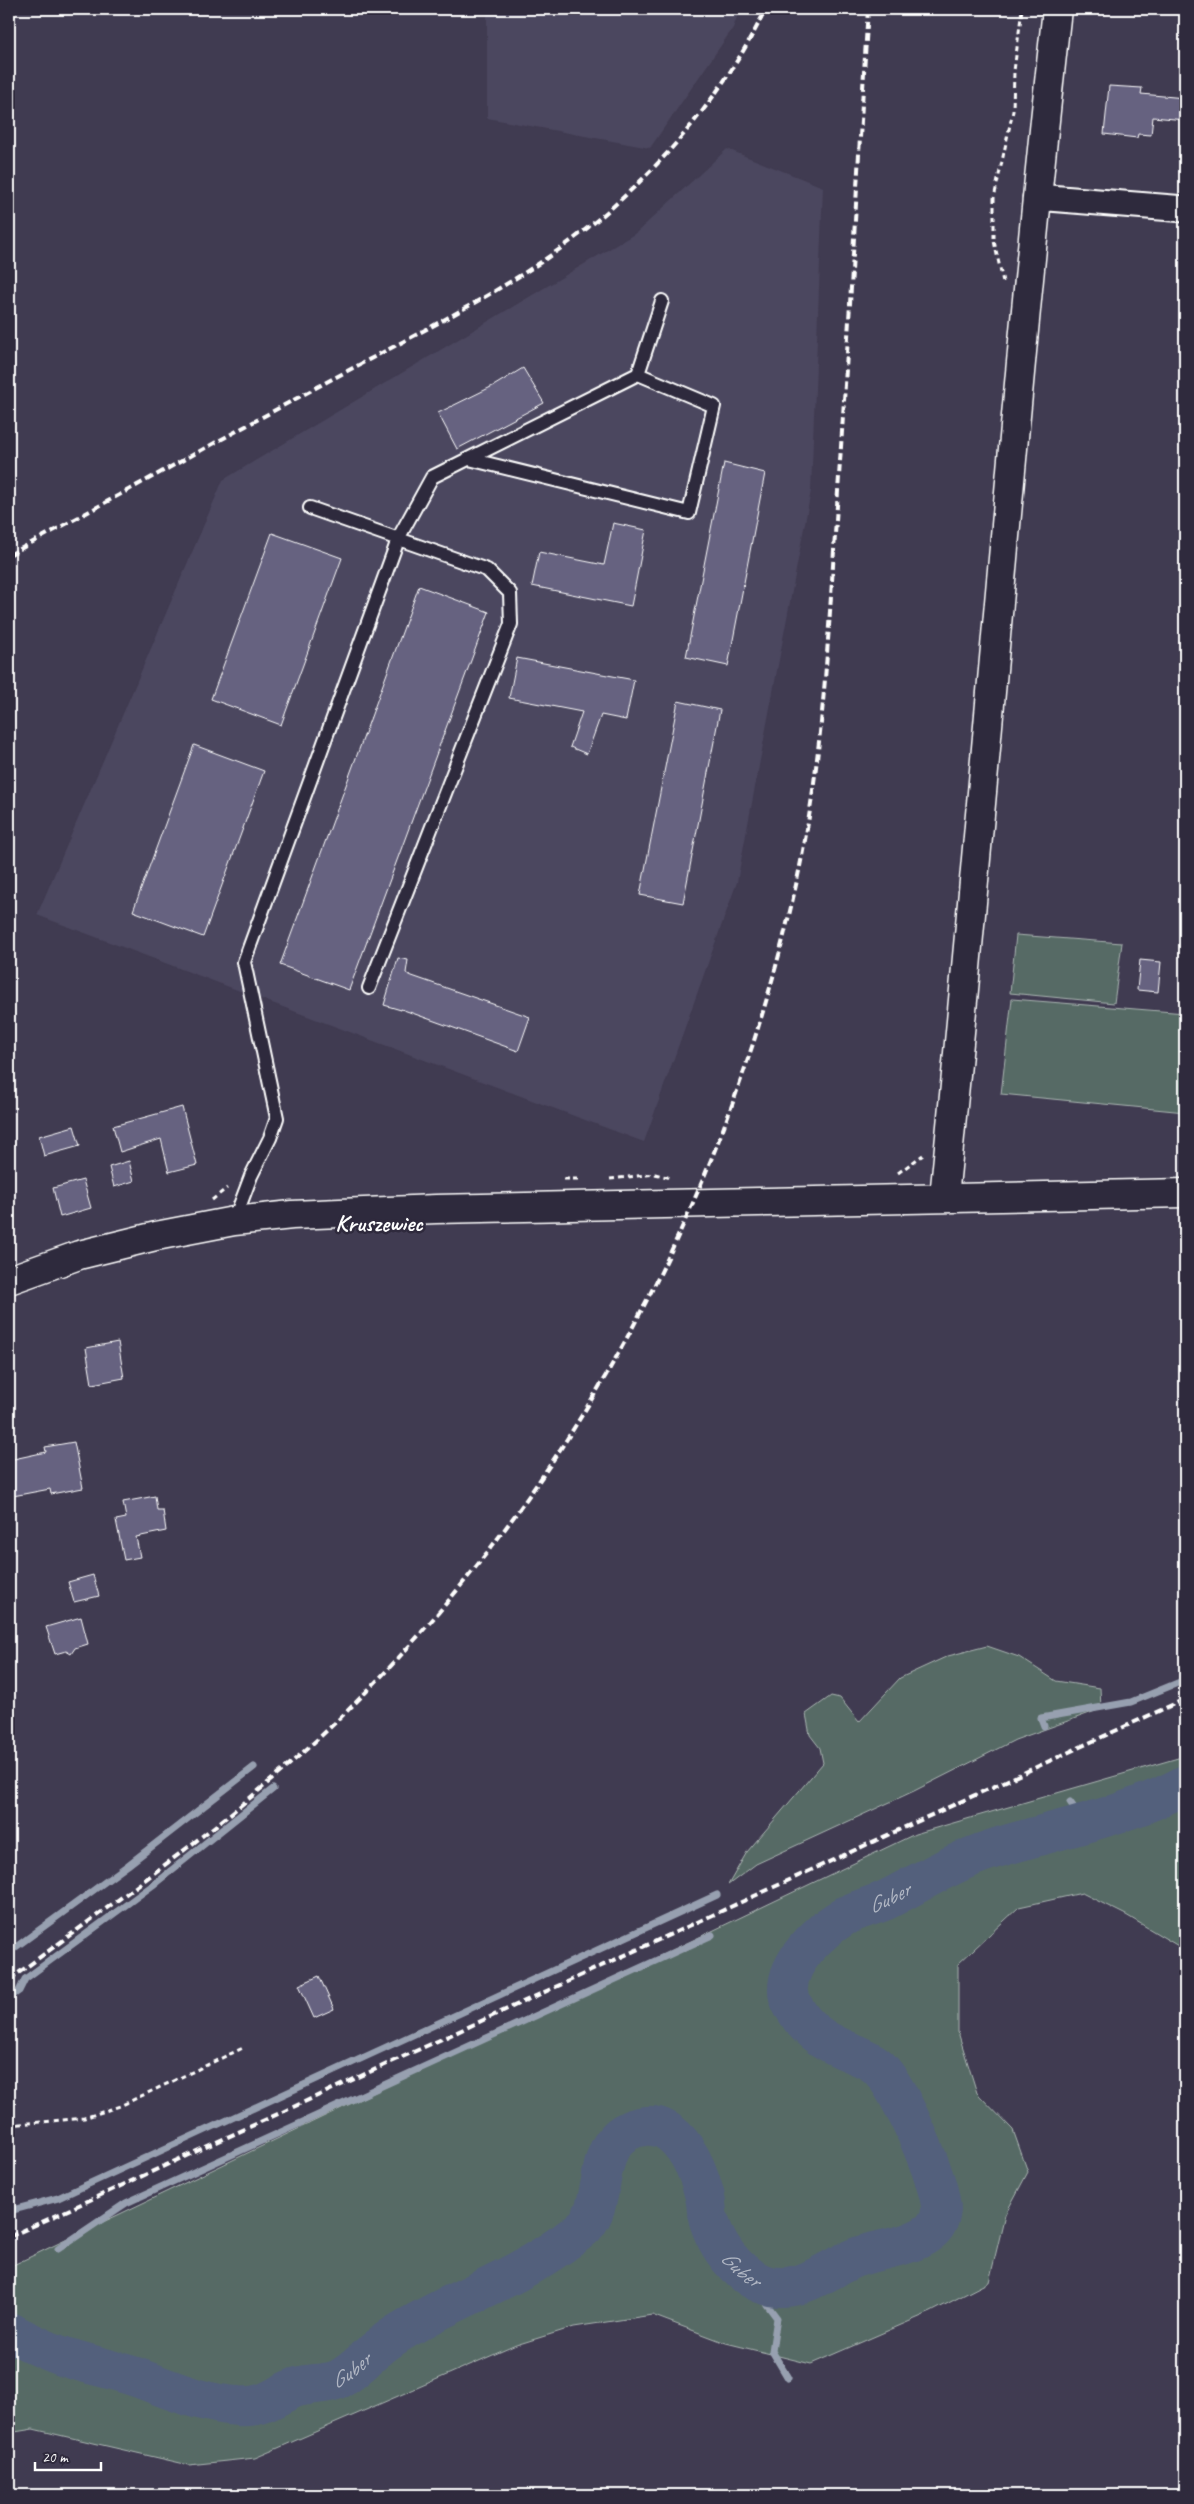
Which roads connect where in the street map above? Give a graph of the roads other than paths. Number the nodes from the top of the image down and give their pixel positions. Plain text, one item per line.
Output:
1 (1057, 9) edge
2 (1036, 197) junction
3 (1185, 209) edge
4 (662, 301) dead end
5 (638, 374) junction
6 (468, 459) junction
7 (310, 508) dead end
8 (400, 537) junction
9 (369, 988) dead end
10 (1185, 1192) edge
11 (944, 1197) junction
12 (234, 1221) junction
13 (9, 1280) edge

1 - 2 street
2 - 3 street
2 - 11 street
4 - 5 lane
5 - 6 lane
5 - 6 lane
6 - 8 lane
7 - 8 lane
8 - 9 lane
8 - 12 lane
10 - 11 street
11 - 12 street
12 - 13 street

